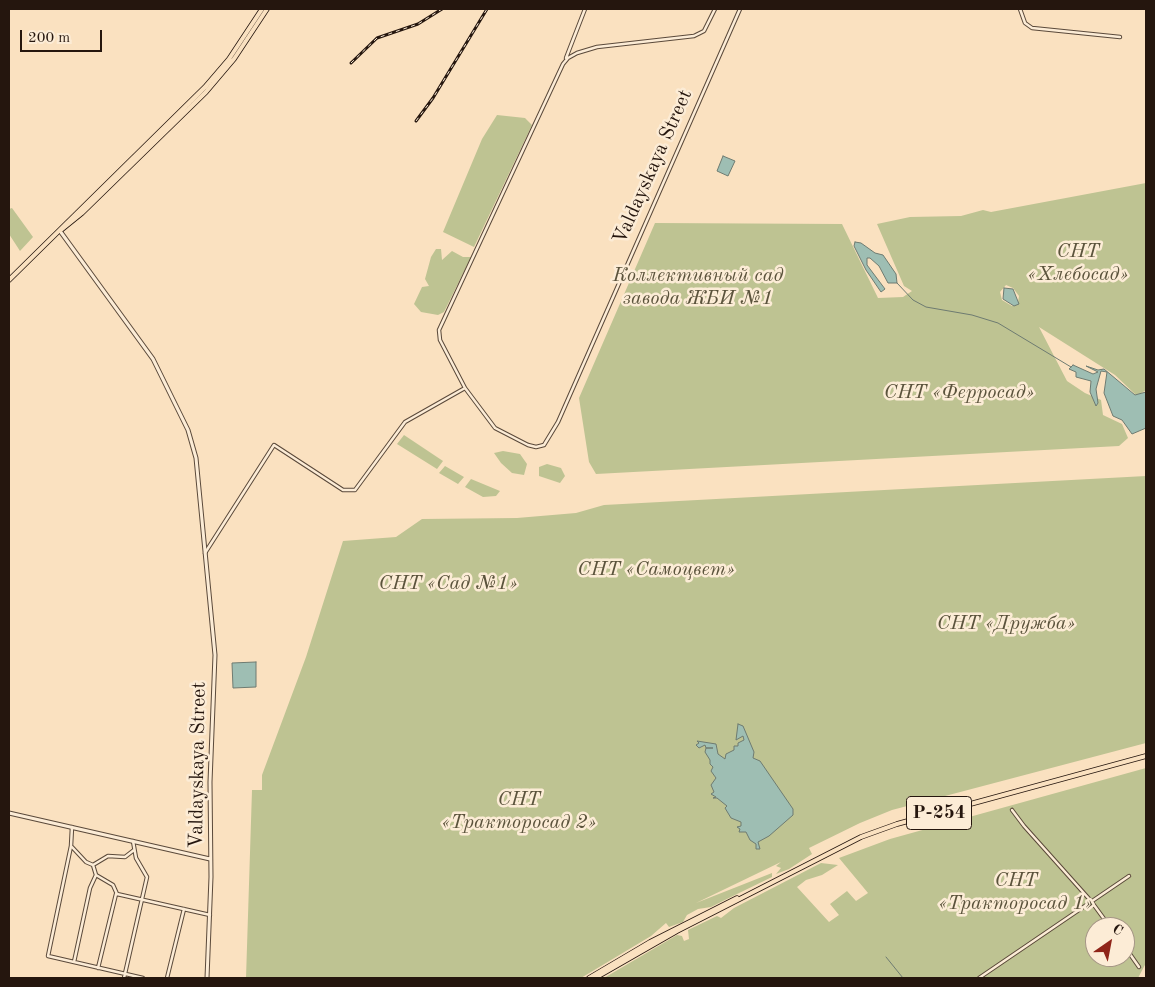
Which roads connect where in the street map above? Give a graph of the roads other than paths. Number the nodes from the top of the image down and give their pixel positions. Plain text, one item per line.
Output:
1 (262, 9) edge
2 (267, 9) edge
3 (585, 9) edge
4 (715, 9) edge
5 (740, 9) edge
6 (1020, 9) edge
7 (1120, 37) dead end
8 (564, 64) junction
9 (60, 231) junction
10 (9, 280) edge
11 (465, 388) junction
12 (205, 553) junction
13 (1146, 756) edge
14 (1012, 810) dead end
15 (9, 813) edge
16 (72, 827) junction
17 (133, 841) junction
18 (71, 846) junction
19 (134, 850) junction
20 (210, 859) junction
21 (94, 865) junction
22 (96, 875) junction
23 (1129, 876) dead end
24 (116, 894) junction
25 (741, 897) junction
26 (142, 899) junction
27 (1091, 902) junction
28 (184, 909) junction
29 (210, 914) junction
30 (1102, 917) edge
31 (1135, 961) edge
32 (74, 962) junction
33 (1139, 967) dead end
34 (98, 968) junction
35 (125, 974) junction
36 (124, 978) edge
37 (143, 978) edge
38 (168, 978) edge
39 (208, 978) edge
40 (589, 978) edge
41 (595, 978) edge
42 (979, 978) edge

1 - 9 main road
2 - 9 main road
3 - 8 street
4 - 8 street
5 - 11 street, Valdayskaya Street
6 - 7 street
8 - 11 street
9 - 10 main road
9 - 12 street, Valdayskaya Street
11 - 12 street
12 - 20 street, Valdayskaya Street
13 - 25 main road, Р-254
14 - 27 street
15 - 16 street
16 - 17 street
16 - 18 street
17 - 19 street
17 - 20 street
18 - 21 street
18 - 32 street
19 - 21 street
19 - 26 street
20 - 29 street, Valdayskaya Street
21 - 22 street
22 - 24 street
22 - 32 street
23 - 27 street
24 - 26 street
24 - 34 street
25 - 40 main road, Р-254
25 - 41 main road, Р-254
26 - 28 street
26 - 35 street
27 - 30 street
27 - 42 street
28 - 29 street
28 - 38 street
29 - 39 street, Valdayskaya Street
31 - 33 street
32 - 34 street
34 - 35 street
35 - 36 street
35 - 37 street

